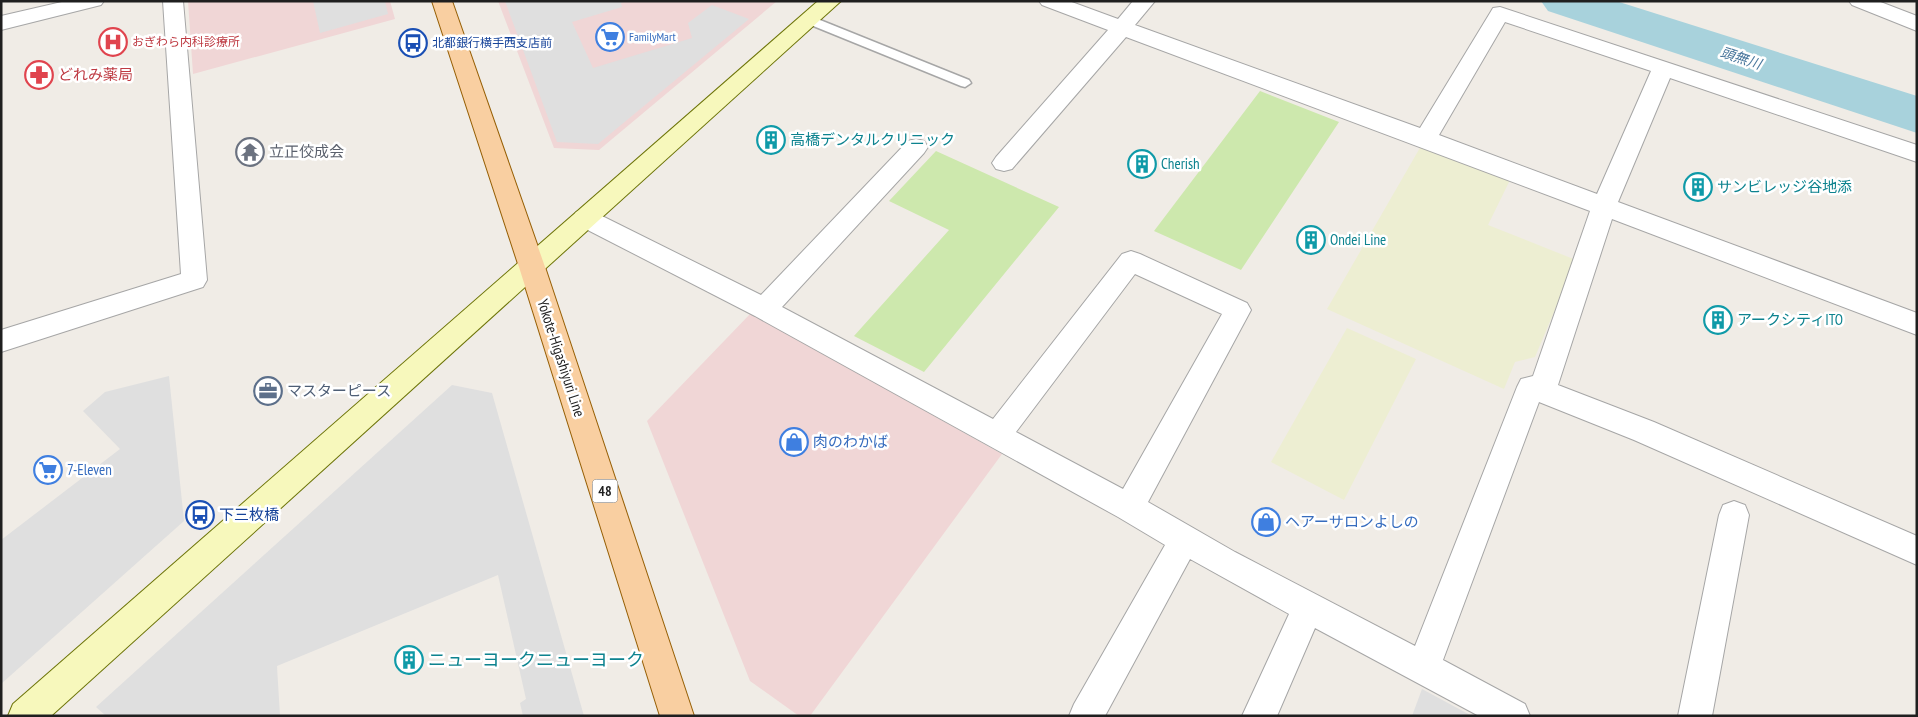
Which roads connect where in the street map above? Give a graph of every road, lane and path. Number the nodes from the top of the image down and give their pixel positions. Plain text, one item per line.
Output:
1 (94, 1) edge
2 (173, 1) edge
3 (442, 1) edge
4 (1049, 1) edge
5 (1145, 1) edge
6 (1860, 1) edge
7 (823, 6) edge
8 (1, 23) edge
9 (1917, 24) edge
10 (1121, 28) junction
11 (1663, 68) junction
12 (965, 83) dead end
13 (1425, 138) junction
14 (916, 147) dead end
15 (1917, 154) edge
16 (1004, 163) dead end
17 (1604, 206) junction
18 (585, 218) junction
19 (532, 266) junction
20 (764, 309) junction
21 (1917, 324) edge
22 (1, 341) edge
23 (1542, 391) junction
24 (997, 435) junction
25 (1129, 507) junction
26 (1734, 515) dead end
27 (1184, 541) junction
28 (1917, 551) edge
29 (1309, 606) junction
30 (1424, 666) junction
31 (41, 711) edge
32 (677, 716) edge
33 (1086, 716) edge
34 (1259, 716) edge
35 (1513, 716) edge
36 (1696, 716) edge

1 - 8 street
2 - 22 street
3 - 19 main road, Yokote-Higashiyuri Line / 48
4 - 10 street
5 - 10 street
6 - 9 street
7 - 12 lane
7 - 18 street
10 - 13 street
10 - 16 street
11 - 13 street
11 - 15 street
11 - 17 street
13 - 17 street
14 - 20 street
17 - 21 street
17 - 23 street
18 - 19 street
18 - 20 street
19 - 31 street
19 - 32 main road, Yokote-Higashiyuri Line / 48
20 - 24 street
23 - 28 street
23 - 30 street
24 - 25 street
24 - 25 street
25 - 27 street
26 - 36 street
27 - 29 street
27 - 33 street
29 - 30 street
29 - 34 street
30 - 35 street

